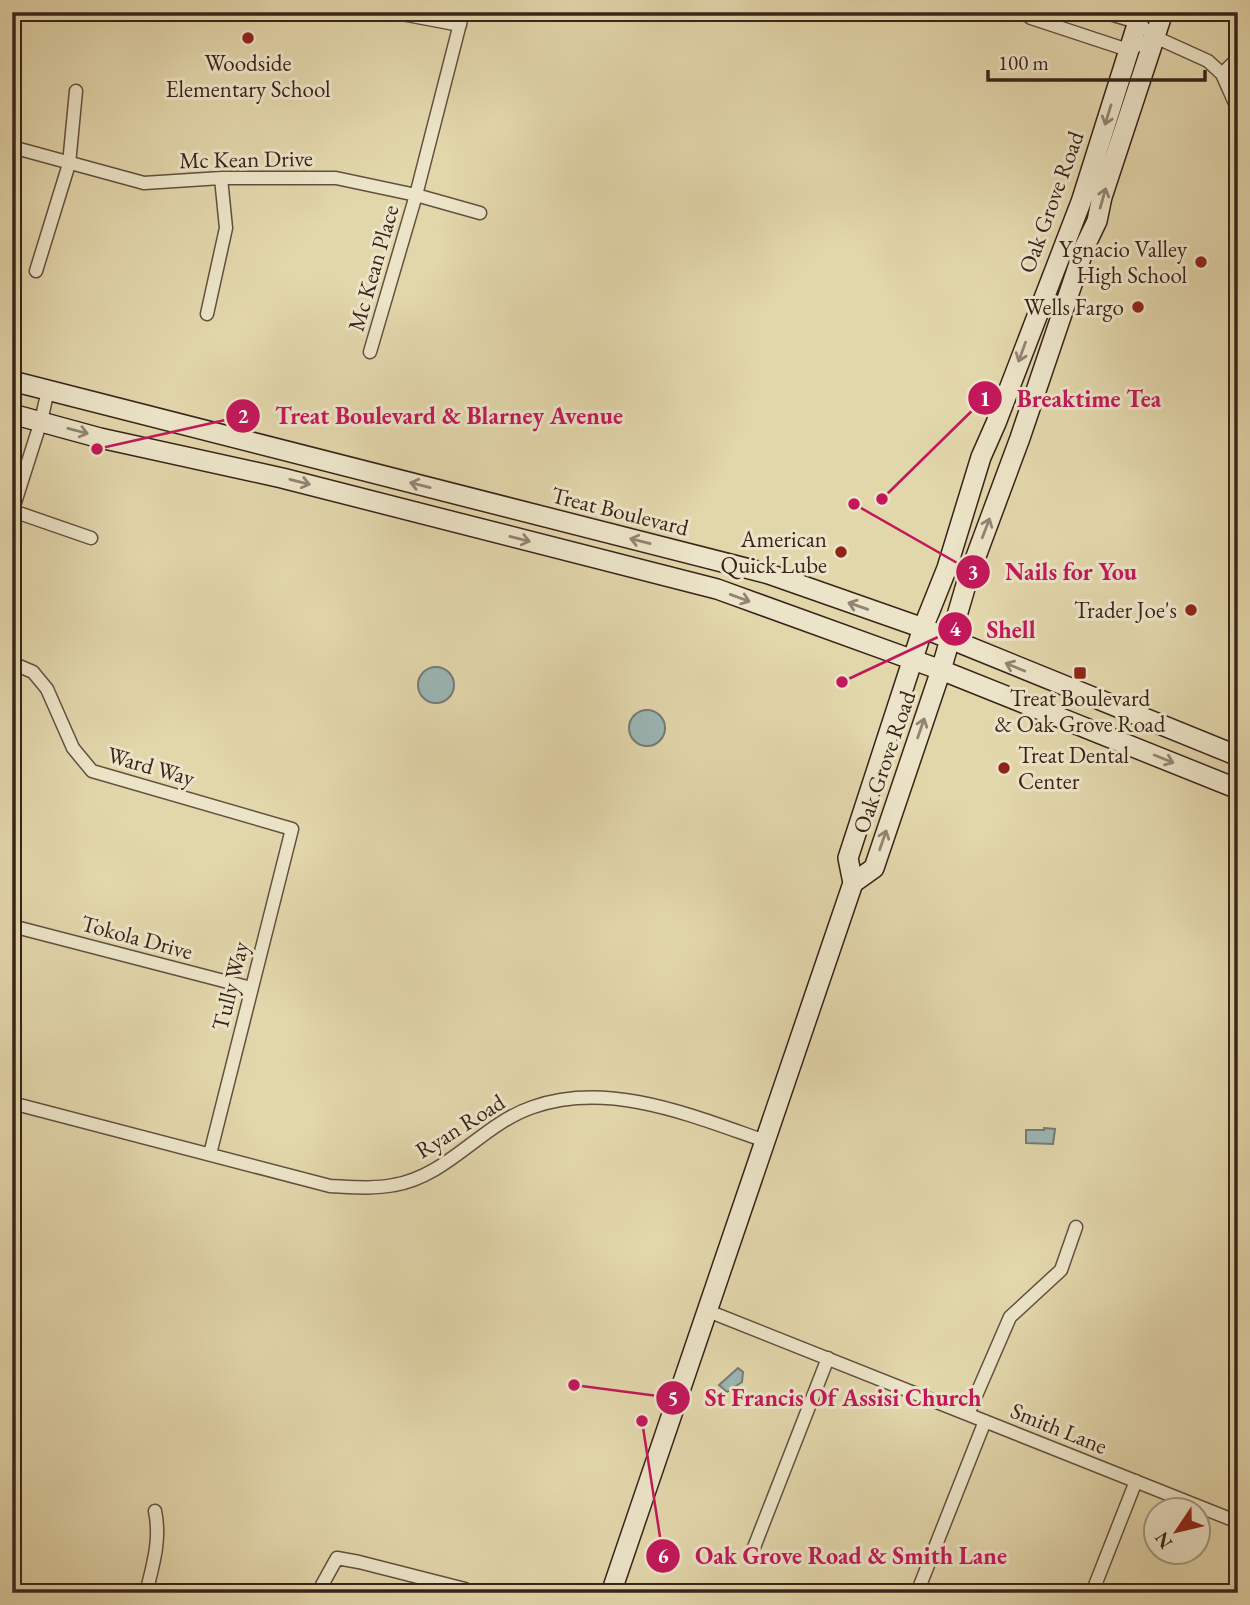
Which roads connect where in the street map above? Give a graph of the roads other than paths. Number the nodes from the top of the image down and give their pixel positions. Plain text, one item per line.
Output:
1 (391, 12) edge
2 (1023, 12) edge
3 (1102, 12) edge
4 (1163, 12) edge
5 (1139, 17) edge
6 (461, 19) edge
7 (1155, 37) junction
8 (1128, 50) junction
9 (1238, 58) edge
10 (1223, 74) junction
11 (76, 91) dead end
12 (1238, 110) edge
13 (12, 147) edge
14 (69, 164) junction
15 (221, 178) junction
16 (416, 195) junction
17 (480, 213) dead end
18 (36, 271) dead end
19 (207, 314) dead end
20 (370, 352) dead end
21 (12, 381) edge
22 (48, 390) junction
23 (12, 414) edge
24 (41, 421) junction
25 (12, 511) edge
26 (91, 538) dead end
27 (923, 628) junction
28 (949, 639) junction
29 (914, 660) junction
30 (12, 663) edge
31 (941, 670) junction
32 (1238, 756) edge
33 (1238, 789) edge
34 (292, 829) joint
35 (853, 883) junction
36 (12, 926) edge
37 (251, 988) junction
38 (12, 1103) edge
39 (765, 1142) junction
40 (210, 1154) junction
41 (1076, 1227) dead end
42 (708, 1311) junction
43 (828, 1358) junction
44 (968, 1414) junction
45 (985, 1421) junction
46 (1136, 1481) junction
47 (155, 1511) dead end
48 (1238, 1522) edge
49 (751, 1555) dead end
50 (146, 1593) edge
51 (320, 1593) edge
52 (470, 1593) edge
53 (611, 1593) edge
54 (917, 1593) edge
55 (1092, 1593) edge

1 - 6 street
2 - 8 street
3 - 5 street
4 - 7 main road, Oak Grove Road
5 - 7 street
5 - 8 main road, Oak Grove Road
6 - 16 street, Mc Kean Place
7 - 8 street
7 - 10 street
28 -> 7 main road, Oak Grove Road
8 -> 27 main road, Oak Grove Road
9 - 10 street
10 - 12 street
11 - 14 street
13 - 14 street, Mc Kean Drive
14 - 15 street, Mc Kean Drive
14 - 18 street
15 - 16 street, Mc Kean Drive
15 - 19 street
16 - 17 street, Mc Kean Drive
16 - 20 street, Mc Kean Place
21 - 22 main road, Treat Boulevard
22 - 24 street
27 -> 22 main road, Treat Boulevard
23 - 24 main road
24 - 25 street
24 -> 29 main road
25 - 26 street
27 - 28 main road, Treat Boulevard
27 - 29 main road, Oak Grove Road
28 - 31 main road, Oak Grove Road
32 -> 28 main road, Treat Boulevard
29 - 31 main road
29 - 35 main road, Oak Grove Road
30 - 34 street, Ward Way
31 -> 33 main road
35 -> 31 main road, Oak Grove Road
34 - 37 street, Tully Way
35 - 39 main road, Oak Grove Road
36 - 37 street, Tokola Drive
37 - 40 street, Tully Way
38 - 40 street, Ryan Road
39 - 40 street, Ryan Road
39 - 42 main road, Oak Grove Road
41 - 44 street
42 - 43 street, Smith Lane
42 - 53 main road, Oak Grove Road
43 - 44 street, Smith Lane
43 - 49 street
44 - 45 street, Smith Lane
45 - 46 street, Smith Lane
45 - 54 street
46 - 48 street, Smith Lane
46 - 55 street
47 - 50 street
51 - 52 street

